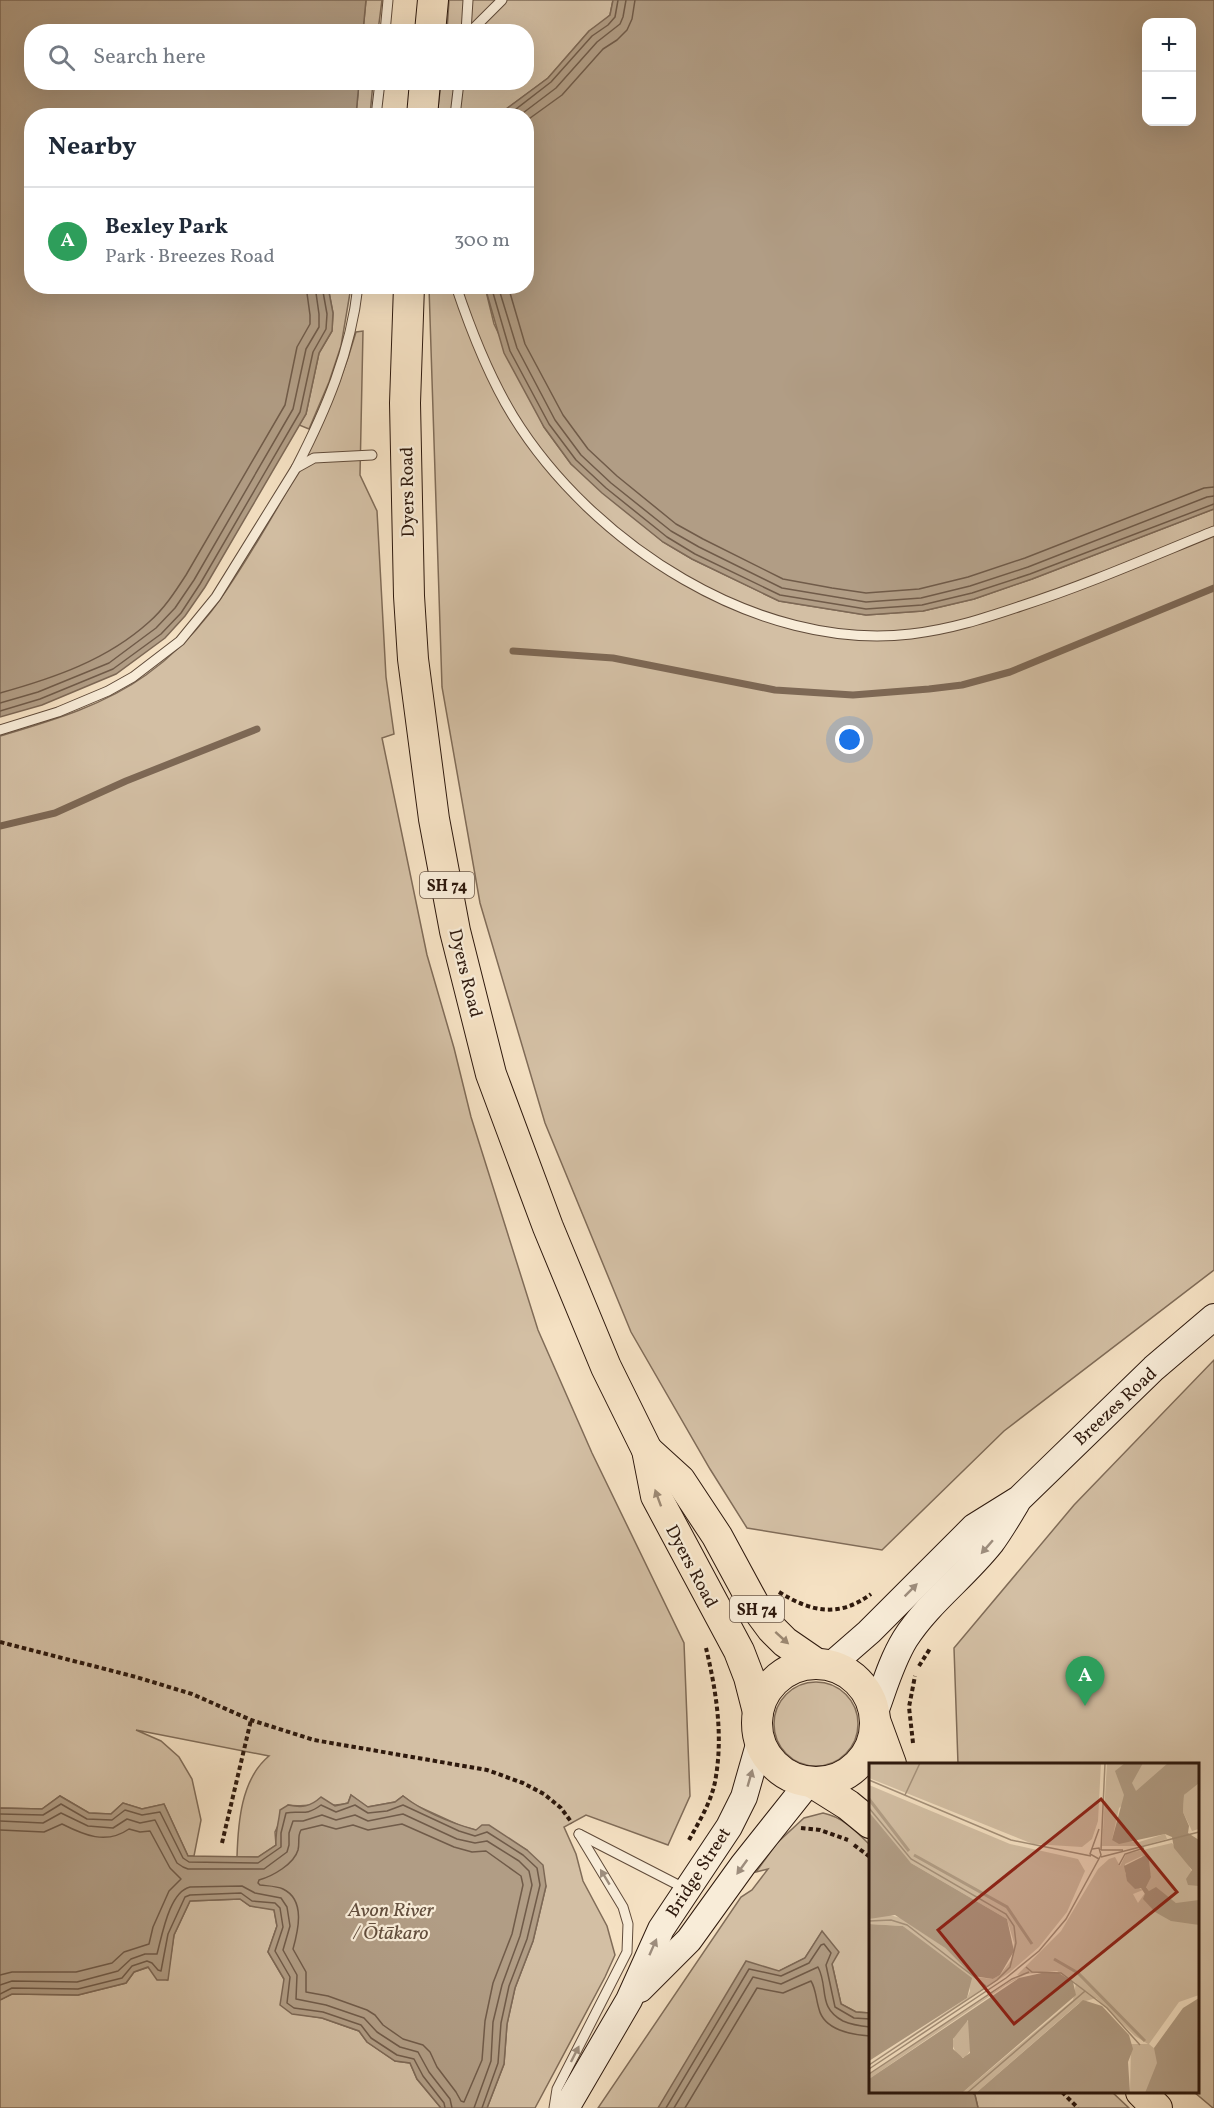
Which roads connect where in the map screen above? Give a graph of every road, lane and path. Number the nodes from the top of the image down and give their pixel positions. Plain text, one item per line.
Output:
1 (388, 0) edge
2 (433, 0) edge
3 (468, 0) edge
4 (502, 0) edge
5 (386, 24) edge
6 (431, 24) edge
7 (468, 24) edge
8 (476, 24) edge
9 (379, 90) edge
10 (424, 90) edge
11 (458, 90) edge
12 (377, 108) edge
13 (423, 108) edge
14 (456, 108) edge
15 (357, 294) edge
16 (409, 294) edge
17 (459, 294) edge
18 (372, 455) dead end
19 (296, 468) junction
20 (1214, 531) edge
21 (0, 729) edge
22 (1214, 1317) edge
23 (647, 1450) junction
24 (1019, 1499) junction
25 (795, 1602) dead end
26 (846, 1608) dead end
27 (0, 1642) edge
28 (824, 1665) junction
29 (710, 1666) dead end
30 (918, 1670) dead end
31 (875, 1718) junction
32 (251, 1720) junction
33 (759, 1726) junction
34 (903, 1758) edge
35 (716, 1778) dead end
36 (811, 1783) junction
37 (869, 1822) edge
38 (807, 1830) dead end
39 (579, 1834) junction
40 (222, 1843) dead end
41 (869, 1856) edge
42 (686, 1889) junction
43 (629, 2000) junction
44 (1064, 2093) edge
45 (1142, 2093) edge
46 (554, 2108) edge
47 (566, 2108) edge
48 (1078, 2108) edge
49 (1157, 2108) edge

1 - 5 lane
2 - 6 highway
3 - 7 lane
4 - 8 lane
9 - 12 lane
10 - 13 highway
11 - 14 lane
15 - 19 lane
16 - 23 highway, Dyers Road / SH 74
17 - 20 lane
18 - 19 lane
19 - 21 lane
22 - 24 main road, Breezes Road
23 -> 28 highway, Dyers Road / SH 74
33 -> 23 highway, Dyers Road / SH 74
28 -> 24 main road, Breezes Road
24 -> 31 main road, Breezes Road
25 - 26 path
27 - 32 path
28 - 31 highway, SH 74
28 - 33 highway
29 - 35 path
30 - 34 path
31 - 34 highway, SH 74
31 - 36 highway
32 - 39 path
32 - 40 path
33 - 36 highway, SH 74
42 -> 33 main road, Bridge Street
36 - 37 highway, SH 74
36 -> 43 main road, Bridge Street
38 - 41 path
39 - 42 lane
46 -> 39 lane
43 -> 42 main road, Bridge Street
43 - 47 main road, Bridge Street
44 - 48 path
45 - 49 highway

